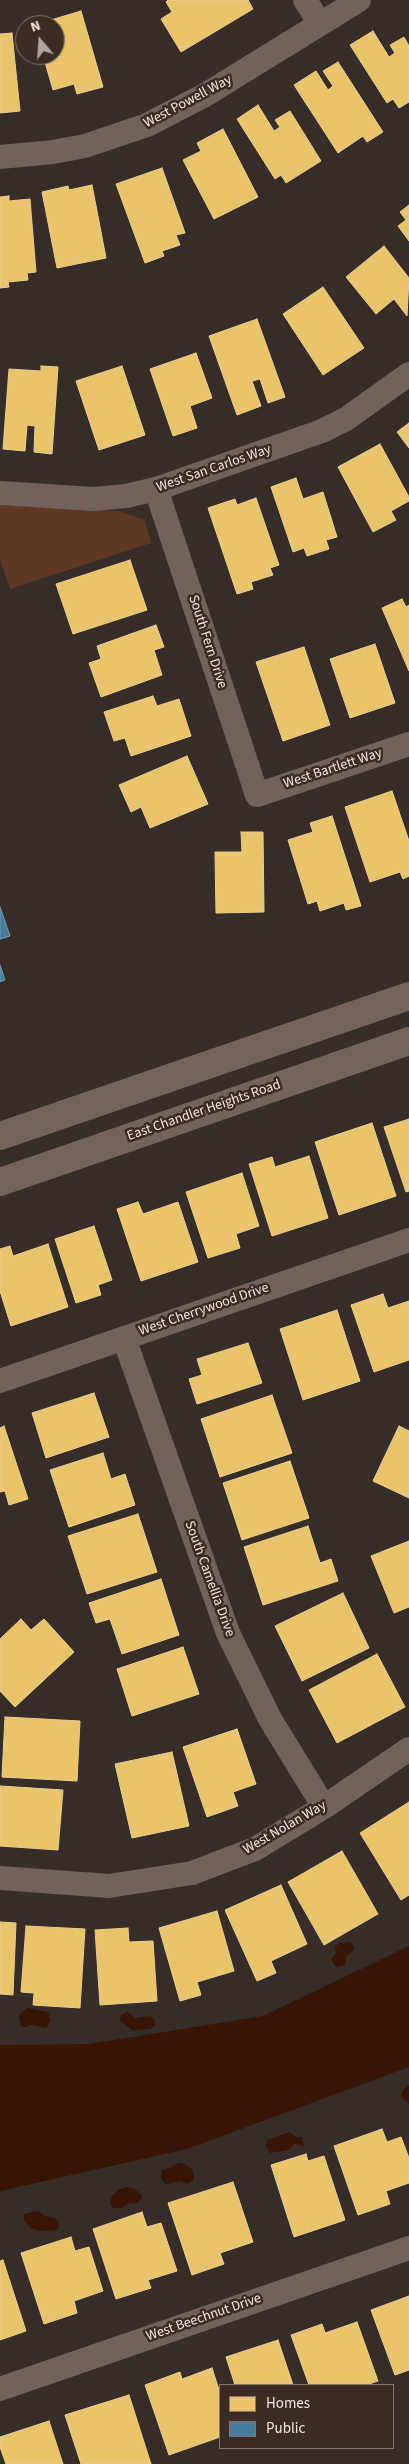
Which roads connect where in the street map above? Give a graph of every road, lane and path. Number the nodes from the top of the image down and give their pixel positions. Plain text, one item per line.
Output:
1 (306, 0) edge
2 (359, 0) edge
3 (320, 24) junction
4 (0, 157) edge
5 (409, 374) edge
6 (156, 489) junction
7 (0, 493) edge
8 (409, 744) edge
9 (257, 794) joint
10 (409, 996) edge
11 (409, 1040) edge
12 (0, 1136) edge
13 (0, 1182) edge
14 (409, 1240) edge
15 (124, 1338) junction
16 (0, 1380) edge
17 (409, 1749) edge
18 (324, 1807) junction
19 (0, 1878) edge
20 (409, 2248) edge
21 (0, 2389) edge

1 - 3 street
2 - 3 street, West Powell Way
3 - 4 street, West Powell Way
5 - 6 street, West San Carlos Way
6 - 7 street, West San Carlos Way
6 - 9 street, South Fern Drive
8 - 9 street, West Bartlett Way
10 - 12 main road
11 - 13 main road, East Chandler Heights Road
14 - 15 street, West Cherrywood Drive
15 - 16 street, West Cherrywood Drive
15 - 18 street, South Camellia Drive
17 - 18 street, West Nolan Way
18 - 19 street, West Nolan Way
20 - 21 street, West Beechnut Drive

